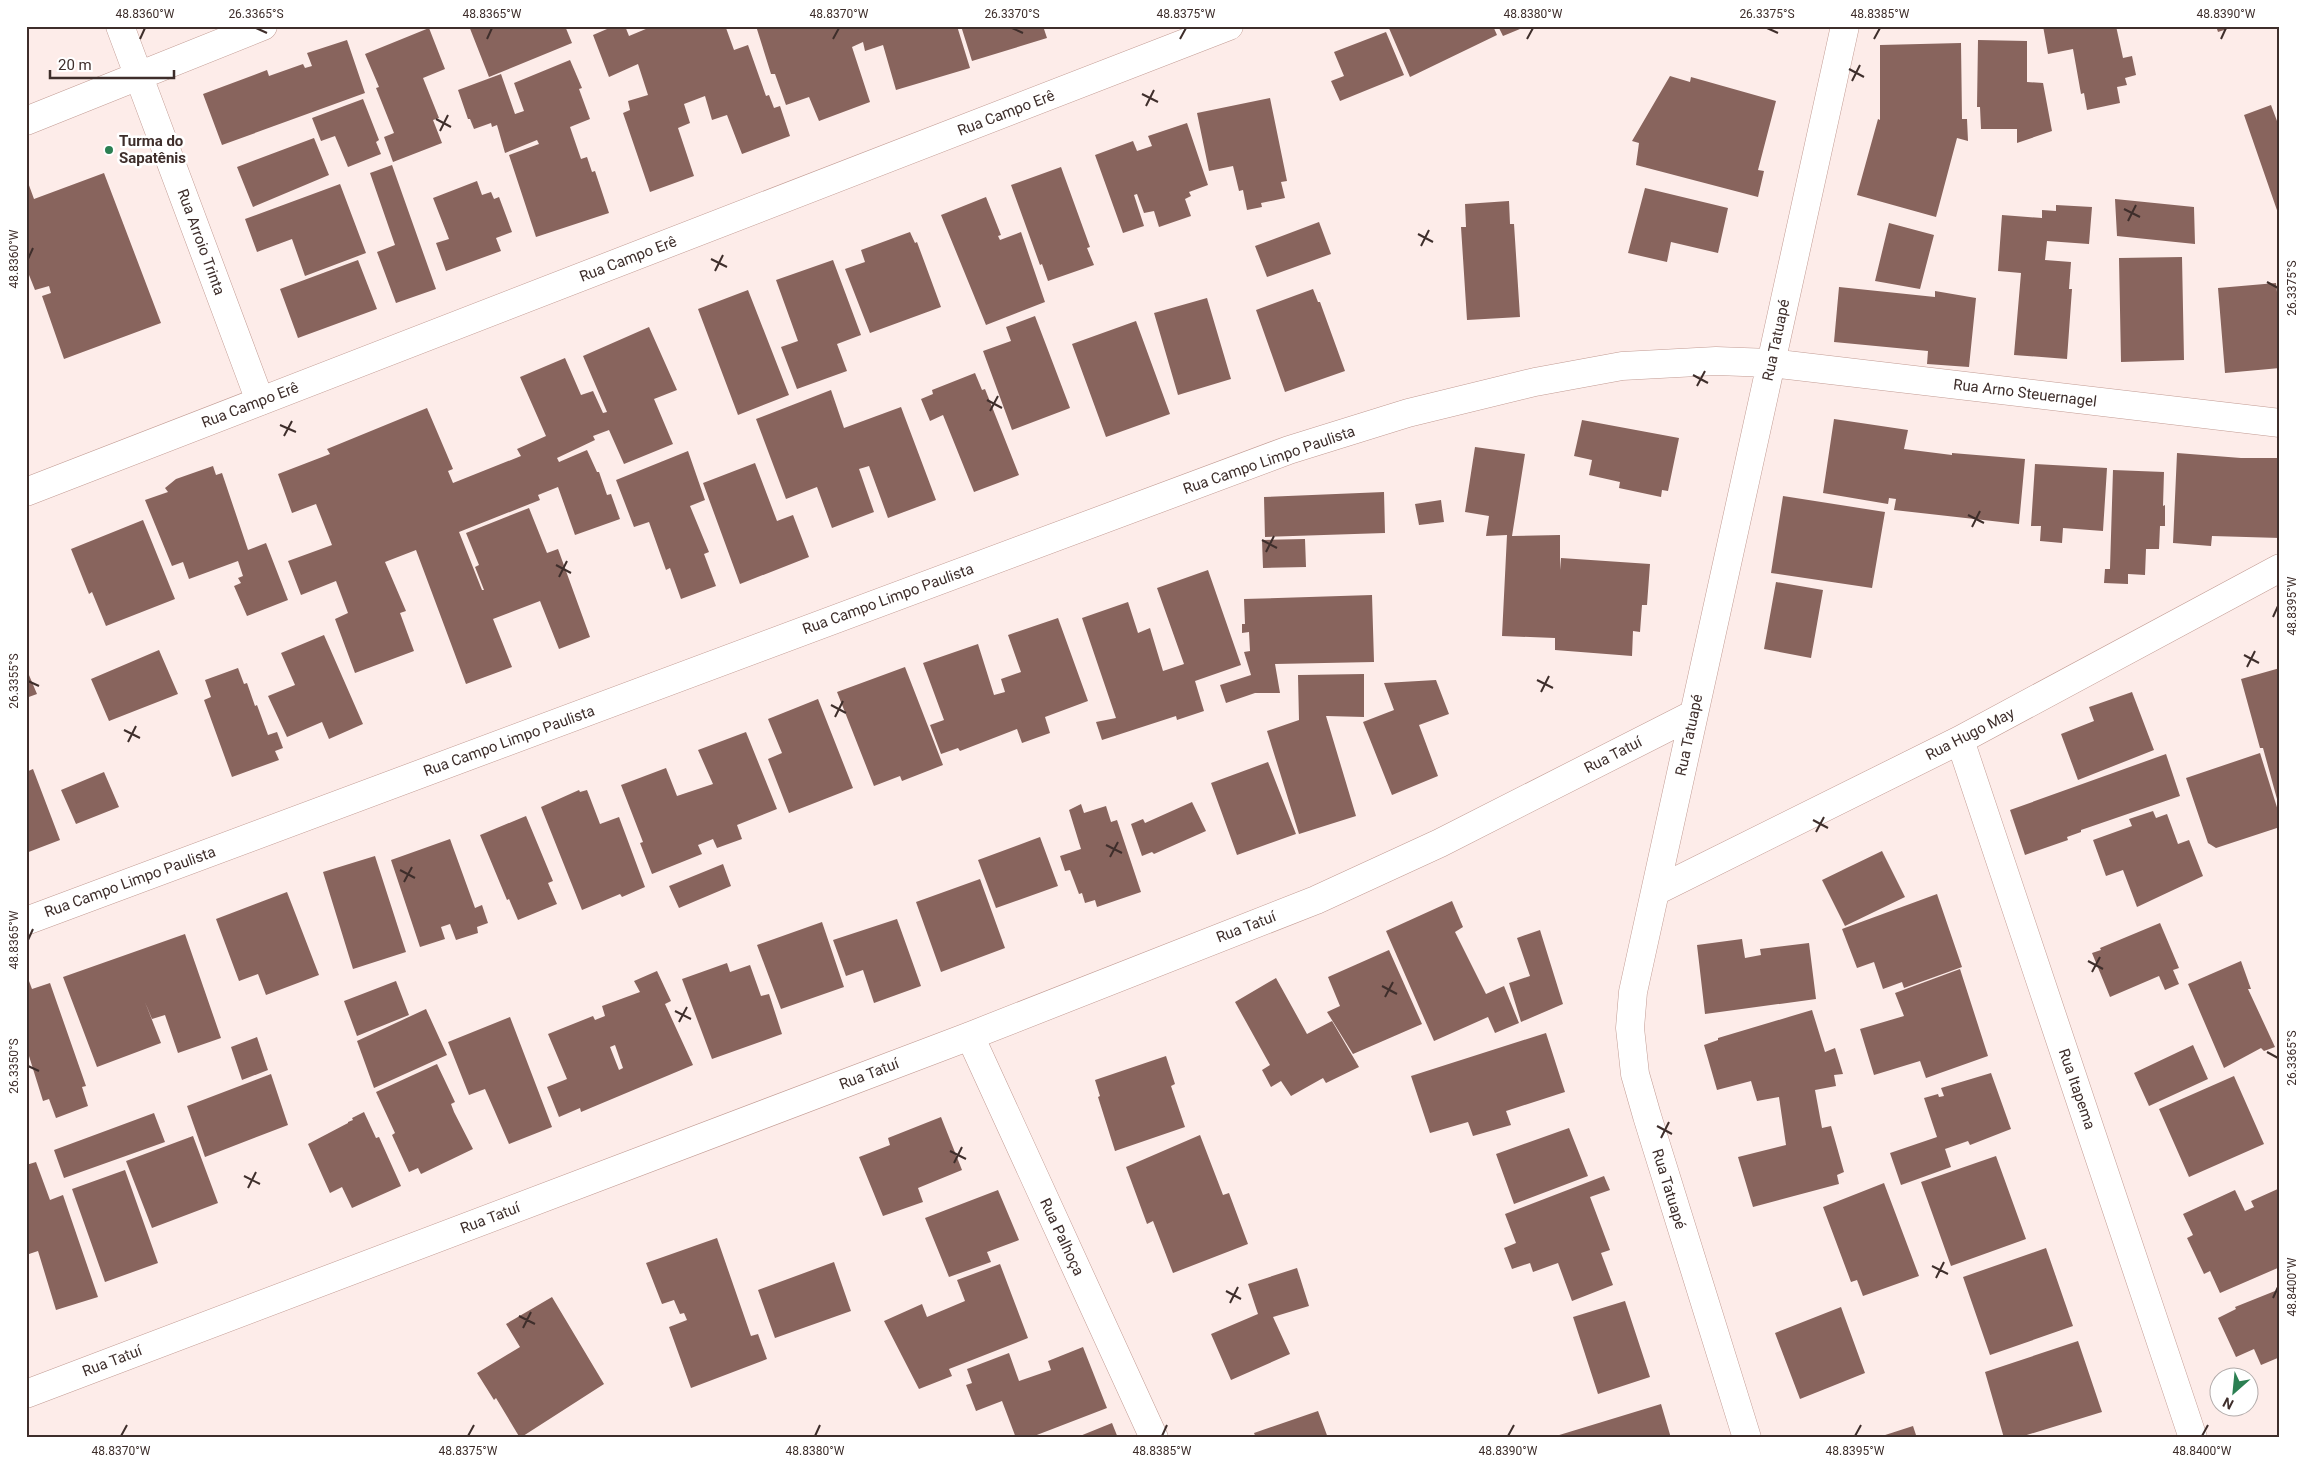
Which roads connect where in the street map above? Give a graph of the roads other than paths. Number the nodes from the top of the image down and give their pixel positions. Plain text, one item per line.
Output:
1 (120, 26) edge
2 (263, 26) edge
3 (1229, 26) edge
4 (1845, 26) edge
5 (139, 76) junction
6 (26, 121) edge
7 (1771, 364) junction
8 (260, 401) junction
9 (2280, 424) edge
10 (26, 492) edge
11 (2280, 568) edge
12 (1694, 714) junction
13 (1960, 740) junction
14 (1656, 890) junction
15 (26, 921) edge
16 (970, 1036) junction
17 (26, 1394) edge
18 (1154, 1438) edge
19 (1747, 1438) edge
20 (2193, 1438) edge

1 - 5 street, Rua Arroio Trinta
2 - 5 street
3 - 8 street, Rua Campo Erê
4 - 7 street, Rua Tatuapé
5 - 6 street
5 - 8 street, Rua Arroio Trinta
7 - 9 street, Rua Arno Steuernagel
7 - 12 street, Rua Tatuapé
7 - 15 street, Rua Campo Limpo Paulista
8 - 10 street, Rua Campo Erê
11 - 13 street, Rua Hugo May
12 - 14 street, Rua Tatuapé
12 - 16 street, Rua Tatuí
13 - 14 street, Rua Hugo May
13 - 20 street, Rua Itapema
14 - 19 street, Rua Tatuapé
16 - 17 street, Rua Tatuí
16 - 18 street, Rua Palhoça

